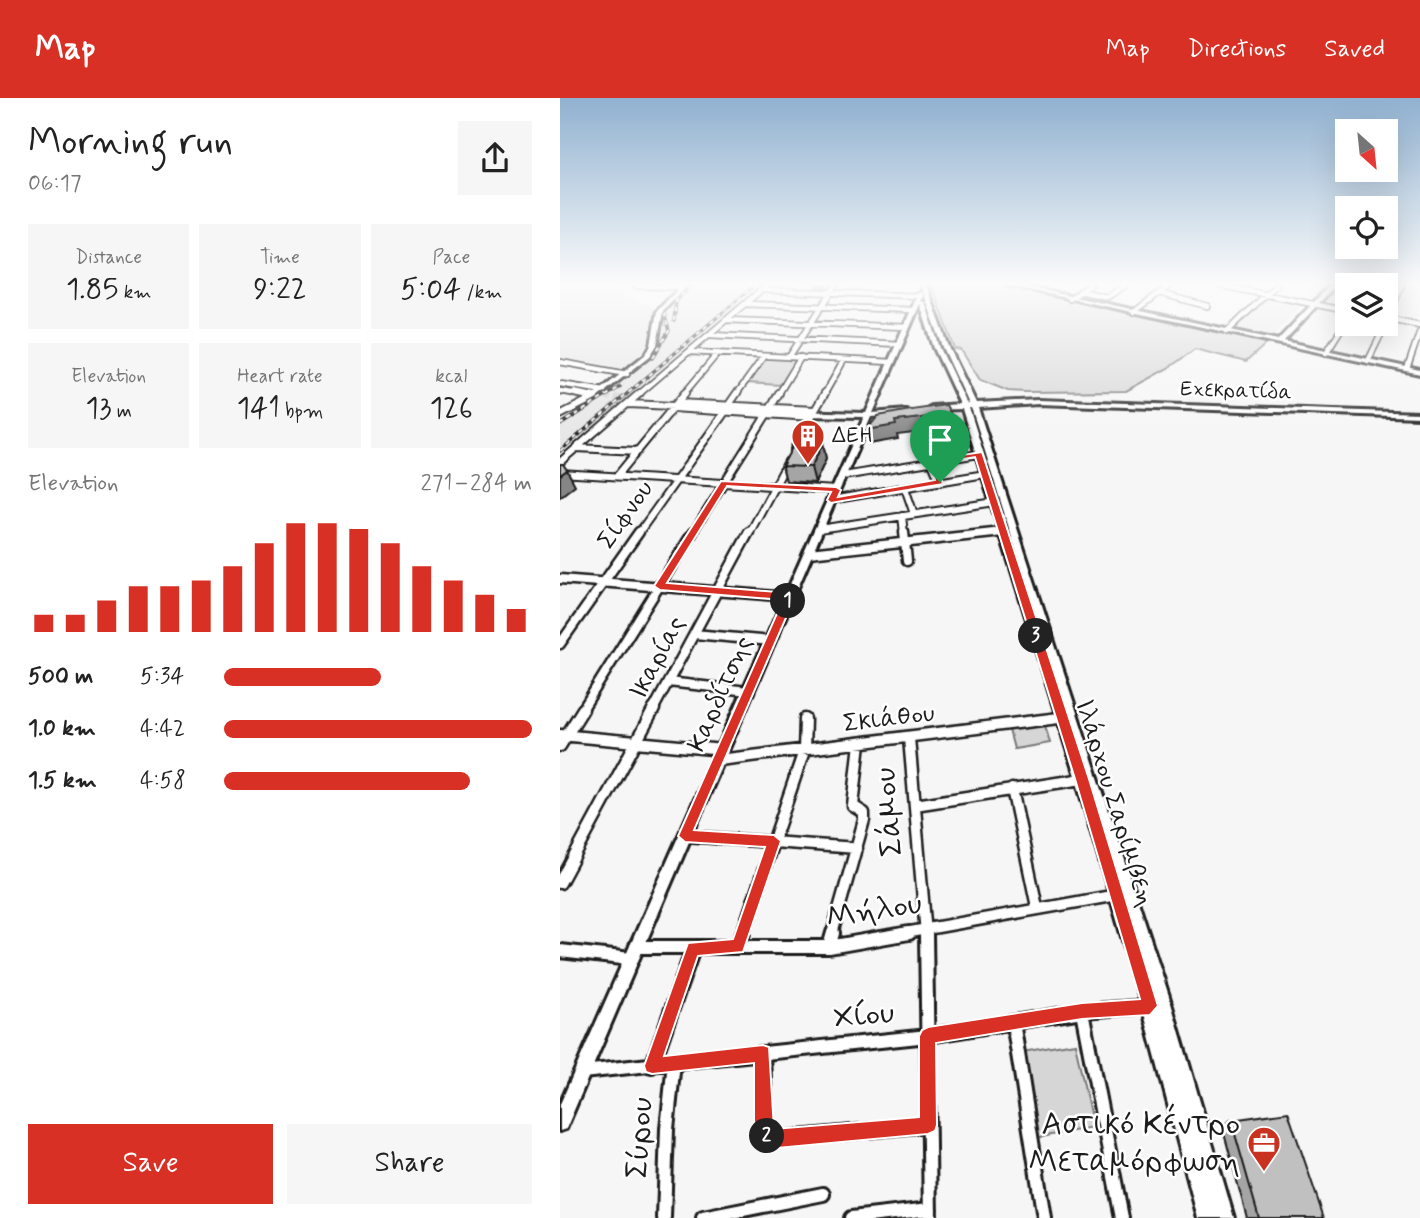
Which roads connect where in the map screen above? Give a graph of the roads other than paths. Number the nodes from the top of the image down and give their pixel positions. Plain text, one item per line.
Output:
1 (654, 337) edge
2 (707, 337) edge
3 (751, 337) edge
4 (803, 337) edge
5 (903, 337) edge
6 (933, 337) edge
7 (943, 337) edge
8 (1253, 337) edge
9 (1280, 337) edge
10 (1336, 337) edge
11 (1379, 337) edge
12 (1418, 337) edge
13 (801, 340) junction
14 (1276, 342) junction
15 (900, 344) junction
16 (690, 352) junction
17 (718, 353) junction
18 (1326, 353) junction
19 (764, 356) junction
20 (789, 357) junction
21 (802, 358) junction
22 (844, 360) junction
23 (1368, 361) junction
24 (560, 362) edge
25 (892, 362) junction
26 (1407, 369) junction
27 (1420, 372) edge
28 (627, 374) junction
29 (560, 384) edge
30 (560, 391) edge
31 (604, 391) junction
32 (595, 397) junction
33 (628, 404) junction
34 (676, 406) junction
35 (970, 406) junction
36 (727, 409) junction
37 (769, 411) junction
38 (925, 413) edge
39 (813, 414) junction
40 (560, 415) edge
41 (915, 415) edge
42 (1420, 415) edge
43 (869, 417) junction
44 (577, 447) junction
45 (638, 451) junction
46 (979, 454) junction
47 (932, 461) junction
48 (560, 462) edge
49 (560, 473) edge
50 (985, 474) junction
51 (617, 476) junction
52 (843, 476) junction
53 (677, 480) junction
54 (940, 482) junction
55 (724, 483) junction
56 (774, 486) junction
57 (905, 488) junction
58 (836, 490) junction
59 (831, 500) junction
60 (995, 502) junction
61 (914, 514) junction
62 (902, 516) junction
63 (819, 529) junction
64 (1005, 532) junction
65 (906, 542) junction
66 (808, 553) junction
67 (907, 561) dead end
68 (560, 579) edge
69 (604, 582) junction
70 (660, 586) junction
71 (717, 592) junction
72 (790, 597) junction
73 (694, 634) junction
74 (771, 641) junction
75 (560, 644) edge
76 (668, 682) junction
77 (748, 691) junction
78 (1069, 717) junction
79 (804, 719) dead end
80 (563, 735) edge
81 (909, 738) junction
82 (636, 741) junction
83 (860, 743) junction
84 (560, 746) edge
85 (804, 751) junction
86 (721, 755) junction
87 (1082, 779) junction
88 (1012, 789) junction
89 (915, 805) junction
90 (685, 836) junction
91 (774, 841) junction
92 (857, 848) junction
93 (560, 883) edge
94 (1117, 895) junction
95 (1037, 907) junction
96 (926, 929) junction
97 (738, 947) junction
98 (829, 947) junction
99 (693, 949) junction
100 (560, 951) edge
101 (634, 953) junction
102 (1150, 1006) junction
103 (1082, 1011) junction
104 (1013, 1022) junction
105 (928, 1036) junction
106 (763, 1053) junction
107 (674, 1062) junction
108 (652, 1066) junction
109 (582, 1072) junction
110 (560, 1123) edge
111 (928, 1125) junction
112 (823, 1194) dead end
113 (930, 1214) edge
114 (664, 1218) edge
115 (703, 1218) edge
116 (851, 1218) edge
117 (1044, 1218) edge
118 (1122, 1218) edge
119 (1207, 1218) edge
120 (1225, 1218) edge

1 - 28 main road
2 - 16 street
3 - 13 street
4 - 13 street
5 - 15 main road, Καρδίτσης
6 - 35 main road
7 - 35 main road
8 - 14 main road
9 - 14 main road
10 - 18 street
11 - 23 street
12 - 26 street
13 - 15 street
13 - 20 street
14 - 18 main road
15 - 25 main road, Καρδίτσης
16 - 17 street
16 - 33 street
17 - 19 street
17 - 34 street
18 - 23 main road
19 - 20 street
19 - 36 street, Σίφνου
20 - 21 street
21 - 22 street
21 - 37 street
22 - 25 street
22 - 39 street, Ικαρίας
23 - 26 main road
24 - 28 street
25 - 43 main road, Καρδίτσης
26 - 27 main road
28 - 31 main road
29 - 31 street
30 - 32 street
31 - 32 main road
32 - 40 street
33 - 34 street
33 - 44 street
34 - 36 street
34 - 39 main road, Εχεκρατίδα
34 - 45 street
35 - 38 main road, Εχεκρατίδα
35 - 42 main road, Εχεκρατίδα
35 - 43 main road, Εχεκρατίδα
35 - 46 main road, Ιλάρχου Σαρίμβεη
35 - 78 main road, Ιλάρχου Σαρίμβεη
36 - 37 street
36 - 53 street, Σίφνου
37 - 39 street
37 - 55 street
39 - 43 main road, Εχεκρατίδα
39 - 56 street, Ικαρίας
41 - 43 main road, Εχεκρατίδα
43 - 52 main road, Καρδίτσης
44 - 45 street
44 - 48 street
45 - 51 street
46 - 47 street
46 - 50 main road, Ιλάρχου Σαρίμβεη
47 - 52 street
47 - 54 street
49 - 51 street
50 - 54 street
50 - 60 main road, Ιλάρχου Σαρίμβεη
51 - 53 street
52 - 58 main road, Καρδίτσης
53 - 55 street
53 - 69 street, Σίφνου
54 - 57 street
55 - 56 street
55 - 70 street
56 - 58 street
56 - 71 street, Ικαρίας
57 - 59 street
57 - 61 street
58 - 59 main road, Καρδίτσης
59 - 63 main road, Καρδίτσης
60 - 61 street
60 - 64 main road, Ιλάρχου Σαρίμβεη
61 - 62 street
62 - 63 street
62 - 65 street
63 - 66 main road, Καρδίτσης
64 - 65 street
64 - 78 main road, Ιλάρχου Σαρίμβεη
65 - 66 street
65 - 67 street
66 - 72 main road, Καρδίτσης
68 - 69 street
69 - 70 street
69 - 75 street, Σίφνου
70 - 71 street
70 - 80 street
71 - 72 street
71 - 73 street, Ικαρίας
72 - 74 main road, Καρδίτσης
73 - 74 street
73 - 76 street, Ικαρίας
74 - 77 main road, Καρδίτσης
76 - 77 street
76 - 82 street, Ικαρίας
77 - 86 main road, Καρδίτσης
78 - 81 street, Σκιάθου
78 - 87 main road, Ιλάρχου Σαρίμβεη
78 - 120 main road, Ιλάρχου Σαρίμβεη
79 - 85 street
80 - 82 street, Σκιάθου
80 - 84 street
81 - 83 street, Σκιάθου
81 - 89 street, Σάμου
82 - 86 street, Σκιάθου
82 - 93 street, Ικαρίας
83 - 85 street, Σκιάθου
83 - 92 street
85 - 86 street, Σκιάθου
85 - 91 street
86 - 90 main road, Καρδίτσης
87 - 88 street
87 - 94 main road, Ιλάρχου Σαρίμβεη
88 - 89 street
88 - 95 street
89 - 96 street, Σάμου
90 - 91 street
90 - 101 main road, Καρδίτσης
91 - 92 street
91 - 97 street
92 - 98 street
94 - 95 street, Μήλου
94 - 102 main road, Ιλάρχου Σαρίμβεη
95 - 96 street, Μήλου
96 - 98 street, Μήλου
96 - 105 street, Σάμου
97 - 98 street, Μήλου
97 - 99 street, Μήλου
99 - 101 street, Μήλου
99 - 108 street
100 - 101 street, Μήλου
101 - 109 main road, Καρδίτσης
102 - 103 street, Χίου
102 - 119 main road, Ιλάρχου Σαρίμβεη
103 - 104 street, Χίου
103 - 118 street
104 - 105 street, Χίου
104 - 117 street
105 - 106 street, Χίου
105 - 111 street, Σάμου
106 - 107 street, Χίου
106 - 111 street
107 - 108 street, Χίου
107 - 114 street, Σύρου
108 - 109 street, Χίου
109 - 110 main road, Καρδίτσης
111 - 113 street, Σάμου
112 - 115 street
113 - 116 street

